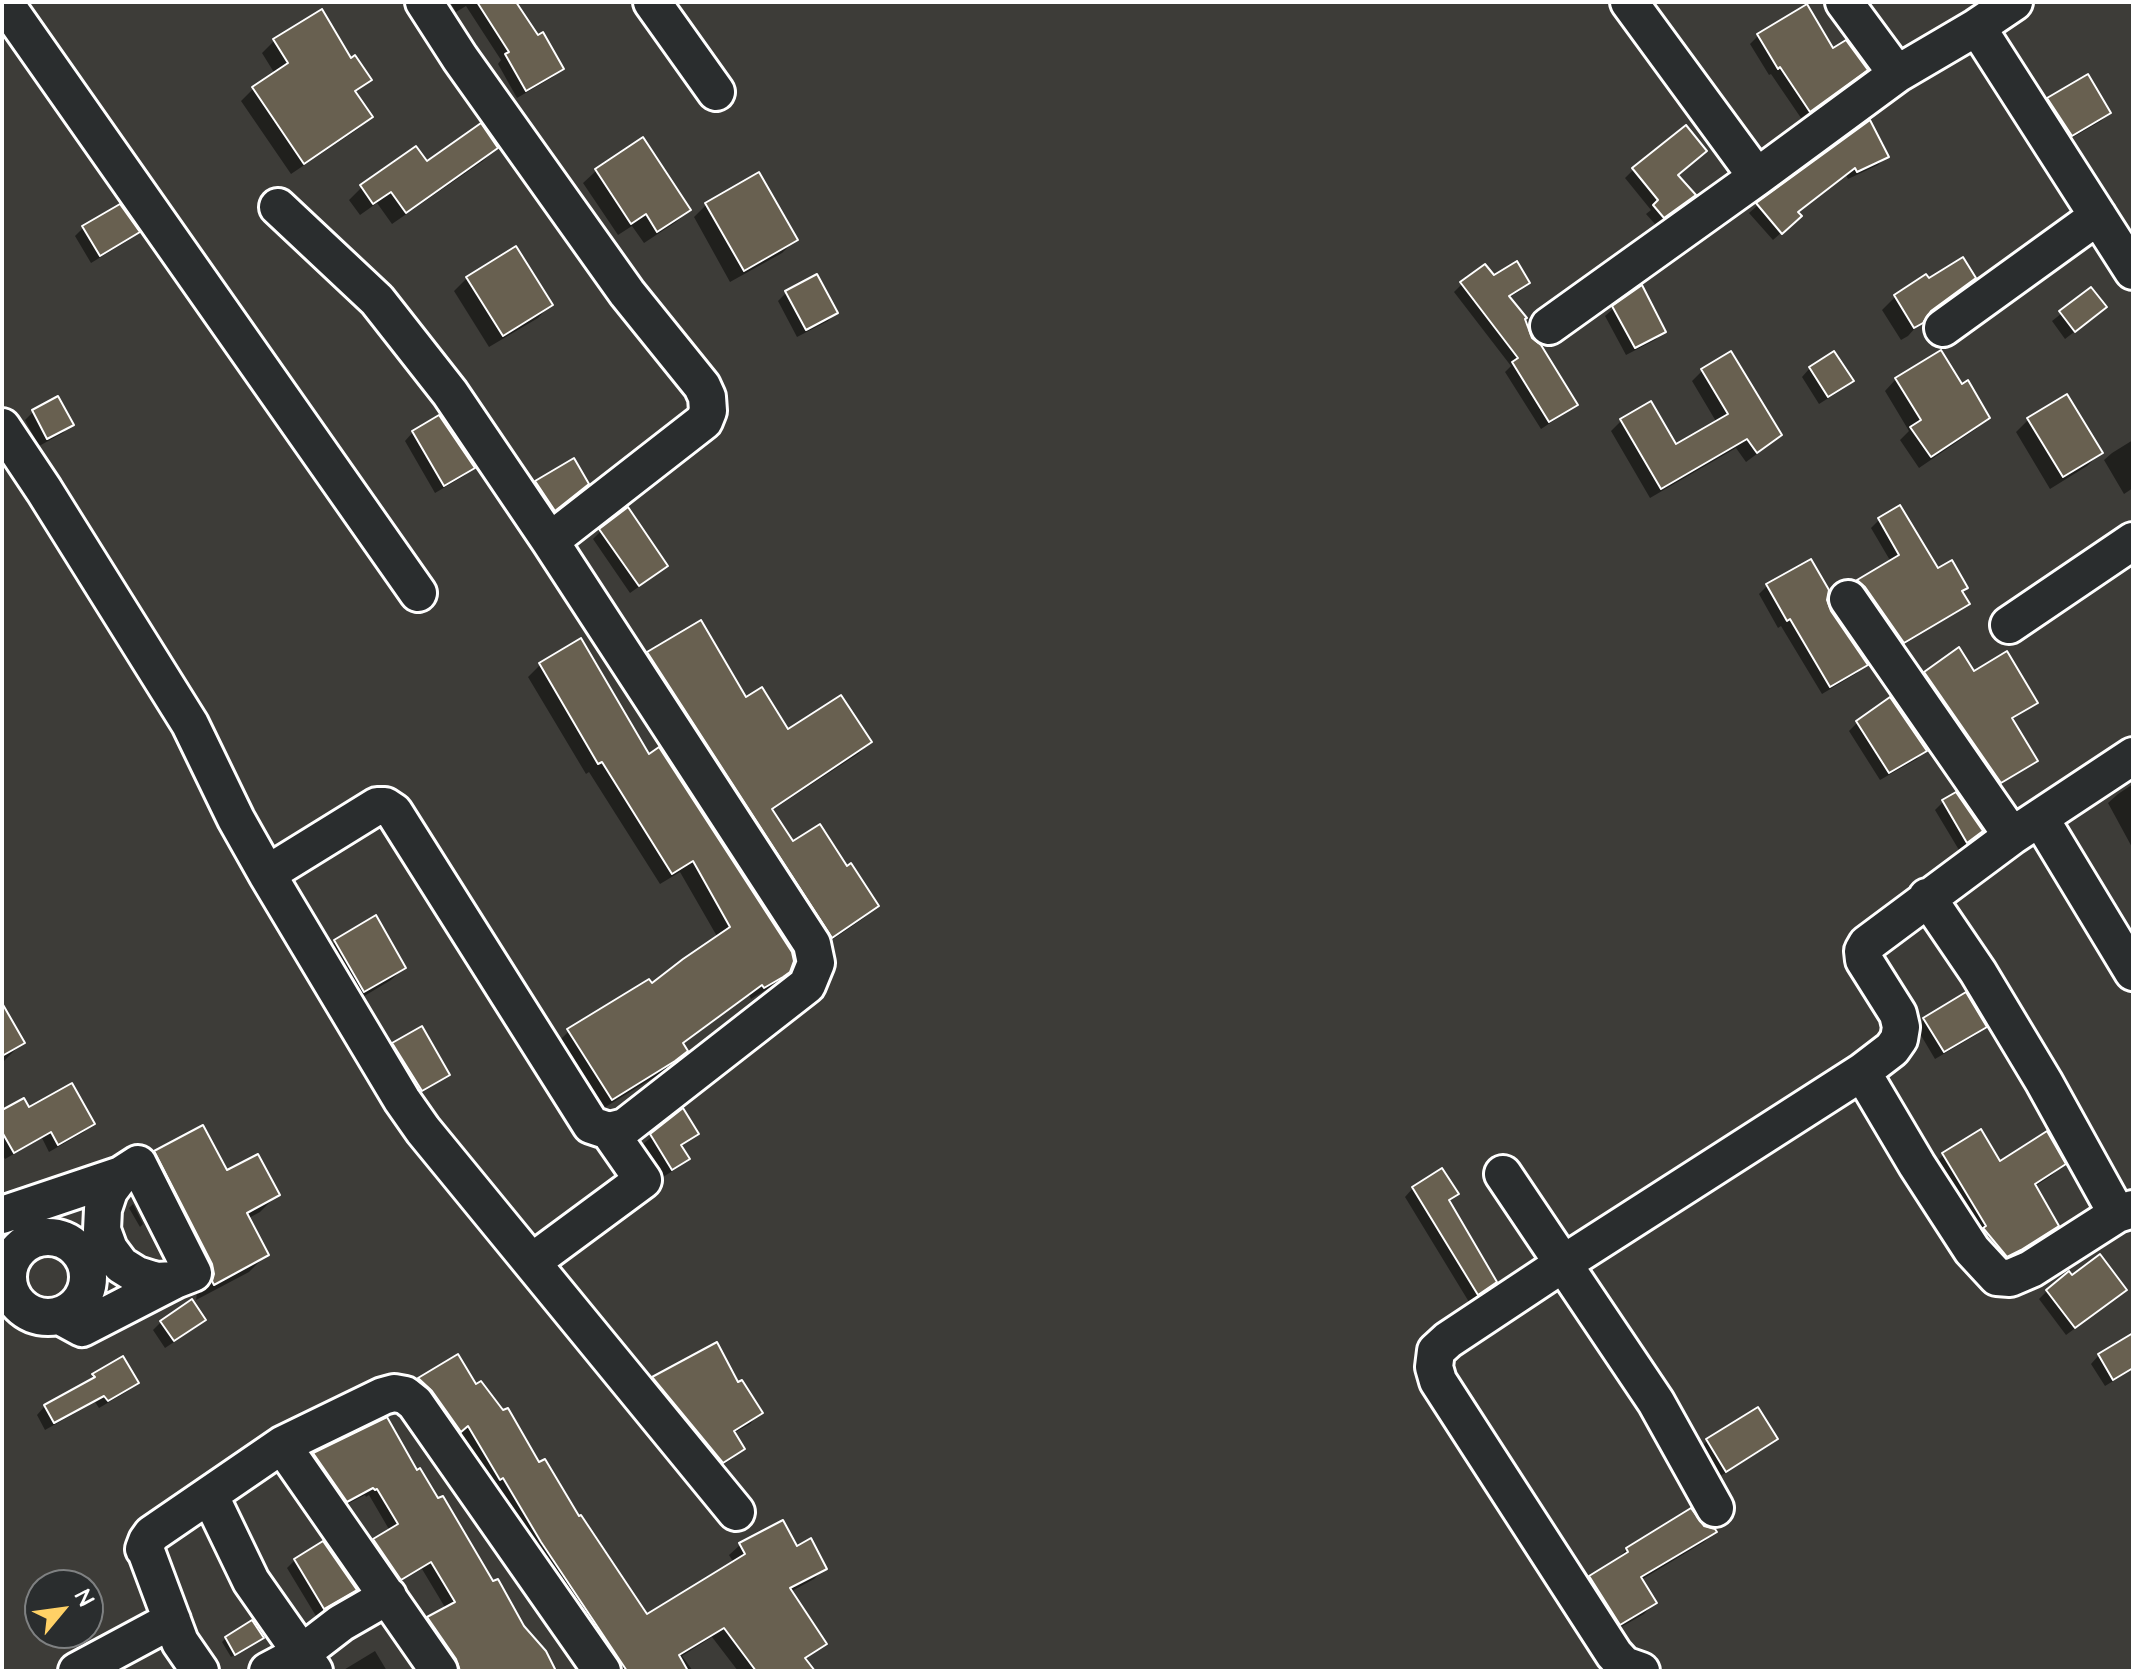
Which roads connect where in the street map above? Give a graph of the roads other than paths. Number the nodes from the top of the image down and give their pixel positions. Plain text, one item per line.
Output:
1 (4, 2) edge
2 (424, 2) edge
3 (652, 2) edge
4 (1629, 2) edge
5 (1844, 2) edge
6 (2014, 2) edge
7 (1977, 27) junction
8 (1897, 74) junction
9 (716, 92) dead end
10 (1757, 177) junction
11 (278, 207) dead end
12 (2098, 216) junction
13 (2133, 271) edge
14 (1549, 326) dead end
15 (1943, 328) dead end
16 (2, 427) edge
17 (550, 541) junction
18 (2133, 541) edge
19 (418, 593) dead end
20 (1848, 599) dead end
21 (2009, 625) dead end
22 (2133, 756) edge
23 (2026, 827) junction
24 (267, 874) junction
25 (1927, 897) junction
26 (2133, 972) edge
27 (1862, 1072) junction
28 (609, 1131) junction
29 (1503, 1174) dead end
30 (121, 1175) junction
31 (2125, 1211) edge
32 (2, 1215) edge
33 (2, 1223) edge
34 (44, 1237) junction
35 (97, 1256) junction
36 (532, 1262) junction
37 (1564, 1263) junction
38 (175, 1280) junction
39 (60, 1316) junction
40 (282, 1445) junction
41 (210, 1496) junction
42 (1715, 1508) dead end
43 (736, 1512) dead end
44 (388, 1596) junction
45 (172, 1620) junction
46 (308, 1662) edge
47 (77, 1671) edge
48 (200, 1671) edge
49 (268, 1671) edge
50 (439, 1671) edge
51 (602, 1671) edge
52 (1641, 1671) edge

1 - 19 street
2 - 17 street
3 - 9 street
4 - 10 street
5 - 8 street
6 - 7 street
7 - 8 street
7 - 12 street
8 - 10 street
10 - 14 street
11 - 17 street
12 - 13 street
12 - 15 street
16 - 24 street
17 - 28 street
18 - 21 street
20 - 23 street
22 - 23 street
23 - 25 street
23 - 26 street
24 - 28 street
24 - 36 street
25 - 27 street
25 - 31 street
27 - 31 street
27 - 37 street
28 - 36 street
29 - 37 street
30 - 32 street
30 - 35 street
30 - 38 street
33 - 34 street
34 - 35 street
34 - 39 street
35 - 38 street
35 - 39 street
36 - 43 street
37 - 42 street
37 - 52 street
38 - 39 street
40 - 41 street
40 - 44 street
40 - 51 street
41 - 45 street
41 - 46 street
44 - 46 street
44 - 50 street
45 - 47 street
45 - 48 street
46 - 49 street

